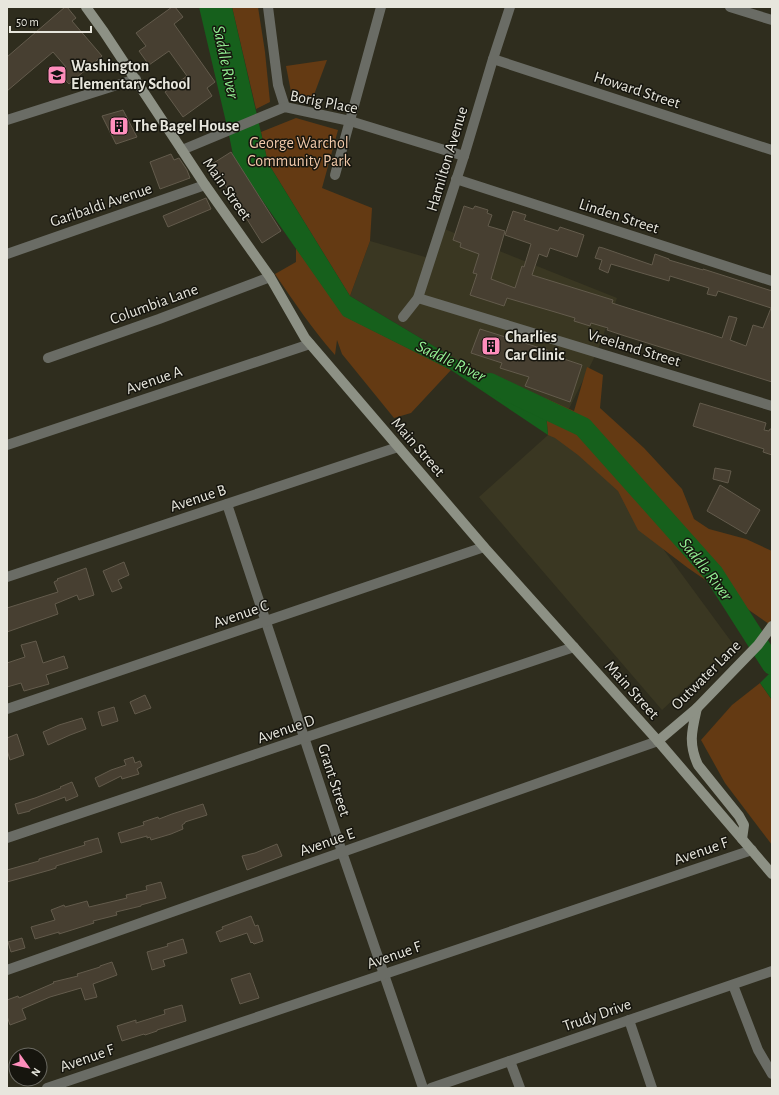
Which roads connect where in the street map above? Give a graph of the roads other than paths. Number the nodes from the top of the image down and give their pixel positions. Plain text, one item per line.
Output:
1 (86, 7) edge
2 (268, 7) edge
3 (381, 7) edge
4 (510, 7) edge
5 (730, 7) edge
6 (772, 20) edge
7 (493, 58) junction
8 (136, 79) junction
9 (285, 107) junction
10 (7, 120) edge
11 (350, 121) junction
12 (182, 150) junction
13 (772, 150) edge
14 (464, 156) junction
15 (335, 175) dead end
16 (456, 179) junction
17 (205, 185) junction
18 (7, 254) edge
19 (270, 277) junction
20 (772, 281) edge
21 (418, 298) junction
22 (403, 317) dead end
23 (310, 344) junction
24 (48, 358) dead end
25 (772, 406) edge
26 (7, 445) edge
27 (398, 447) junction
28 (227, 504) junction
29 (484, 547) junction
30 (7, 577) edge
31 (266, 621) junction
32 (772, 626) edge
33 (574, 647) junction
34 (697, 708) junction
35 (7, 709) edge
36 (305, 738) junction
37 (658, 741) junction
38 (7, 838) edge
39 (742, 839) junction
40 (752, 850) junction
41 (342, 852) junction
42 (772, 874) edge
43 (7, 970) edge
44 (772, 971) edge
45 (384, 974) junction
46 (733, 985) junction
47 (629, 1020) junction
48 (510, 1061) junction
49 (772, 1074) edge
50 (47, 1088) edge
51 (423, 1088) edge
52 (431, 1088) edge
53 (520, 1088) edge
54 (652, 1088) edge

1 - 8 street, Main Street
2 - 9 street
3 - 11 street
4 - 7 street, Hamilton Avenue
5 - 6 street
7 - 13 street, Howard Street
7 - 14 street, Hamilton Avenue
8 - 10 street
8 - 12 street, Main Street
9 - 11 street, Borig Place
9 - 12 street, Borig Place
11 - 14 street, Borig Place
11 - 15 street
12 - 17 street, Main Street
14 - 16 street, Hamilton Avenue
16 - 20 street, Linden Street
16 - 21 street, Hamilton Avenue
17 - 18 street, Garibaldi Avenue
17 - 19 street, Main Street
19 - 23 street, Main Street
19 - 24 street, Columbia Lane
21 - 22 street, Hamilton Avenue
21 - 25 street, Vreeland Street
23 - 26 street, Avenue A
23 - 27 street, Main Street
27 - 28 street, Avenue B
27 - 29 street, Main Street
28 - 30 street, Avenue B
28 - 31 street, Grant Street
29 - 31 street, Avenue C
29 - 33 street, Main Street
31 - 35 street, Avenue C
31 - 36 street, Grant Street
32 - 34 street, Outwater Lane
33 - 36 street, Avenue D
33 - 37 street, Main Street
34 - 37 street, Outwater Lane
34 - 39 street
36 - 38 street, Avenue D
36 - 41 street, Grant Street
37 - 39 street, Main Street
37 - 41 street, Avenue E
39 - 40 street, Main Street
40 - 42 street, Main Street
40 - 45 street, Avenue F
41 - 43 street, Avenue E
41 - 45 street, Grant Street
44 - 46 street, Trudy Drive
45 - 50 street, Avenue F
45 - 51 street, Grant Street
46 - 47 street, Trudy Drive
46 - 49 street
47 - 48 street, Trudy Drive
47 - 54 street
48 - 52 street, Trudy Drive
48 - 53 street

